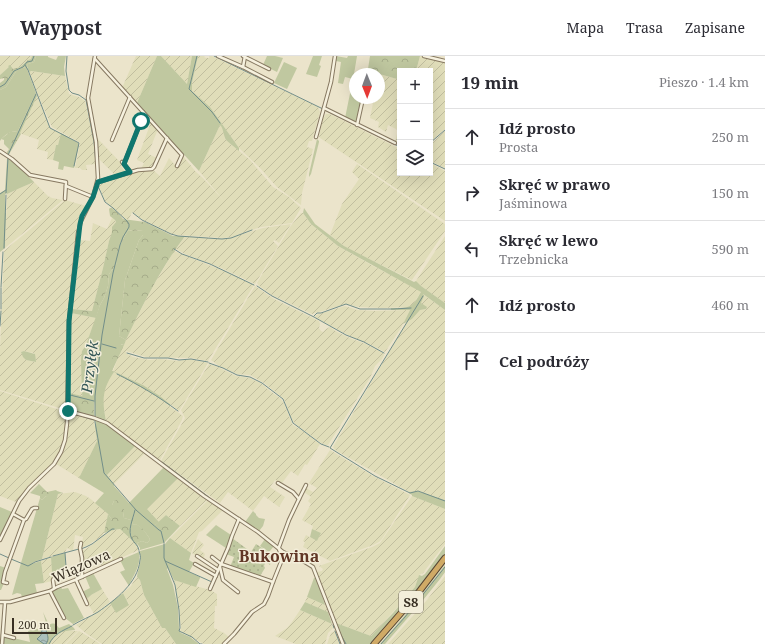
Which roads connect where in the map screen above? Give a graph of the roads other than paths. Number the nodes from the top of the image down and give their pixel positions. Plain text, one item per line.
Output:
1 (218, 56) edge
2 (244, 56) edge
3 (335, 56) edge
4 (424, 56) edge
5 (95, 57) edge
6 (445, 61) edge
7 (243, 67) junction
8 (269, 69) dead end
9 (272, 82) dead end
10 (130, 97) junction
11 (362, 104) edge
12 (324, 109) junction
13 (143, 112) junction
14 (357, 125) junction
15 (316, 137) dead end
16 (167, 138) junction
17 (112, 140) dead end
18 (395, 143) dead end
19 (0, 151) edge
20 (177, 166) dead end
21 (130, 172) junction
22 (97, 184) junction
23 (66, 186) junction
24 (93, 197) junction
25 (65, 199) dead end
26 (68, 411) junction
27 (278, 483) dead end
28 (306, 485) dead end
29 (299, 499) junction
30 (37, 508) dead end
31 (13, 514) junction
32 (239, 519) junction
33 (24, 520) junction
34 (0, 539) edge
35 (81, 543) dead end
36 (279, 549) junction
37 (285, 553) junction
38 (196, 556) dead end
39 (212, 557) dead end
40 (282, 557) junction
41 (445, 558) edge
42 (121, 559) dead end
43 (445, 563) edge
44 (195, 564) dead end
45 (220, 566) junction
46 (0, 574) edge
47 (5, 575) junction
48 (216, 576) junction
49 (82, 577) junction
50 (54, 578) dead end
51 (76, 580) junction
52 (3, 582) edge
53 (273, 582) junction
54 (54, 588) junction
55 (210, 589) dead end
56 (50, 591) junction
57 (238, 592) dead end
58 (0, 602) edge
59 (5, 603) junction
60 (87, 604) dead end
61 (64, 618) dead end
62 (3, 635) junction
63 (14, 638) dead end
64 (2, 644) edge
65 (224, 644) edge
66 (343, 644) edge
67 (374, 644) edge
68 (378, 644) edge

1 - 7 street
2 - 7 street
2 - 8 street
3 - 12 street
4 - 6 street
5 - 10 street
5 - 22 street
7 - 9 street
10 - 13 street
10 - 17 street
11 - 14 street
12 - 14 street
12 - 15 street
13 - 16 street
13 - 21 street
14 - 18 street
16 - 20 street
16 - 21 street
19 - 23 street
21 - 22 street
22 - 24 street
23 - 24 street
23 - 25 street
24 - 26 street
26 - 31 street
26 - 32 street
27 - 29 street
28 - 29 street
29 - 36 street
30 - 33 street
31 - 33 street
31 - 34 street
32 - 36 street
32 - 45 street
33 - 47 street
35 - 49 street
36 - 37 street
36 - 40 street
37 - 40 street
37 - 66 street
38 - 45 street
39 - 45 street
40 - 53 street
41 - 67 highway, S8
42 - 49 street, Wiązowa
43 - 68 highway, S8
44 - 48 street
45 - 48 street
45 - 53 street
45 - 57 street
46 - 47 street
47 - 52 street
48 - 55 street
49 - 51 street, Wiązowa
50 - 54 street
51 - 54 street, Wiązowa
51 - 60 street
53 - 65 street
54 - 56 street, Wiązowa
56 - 59 street
56 - 61 street
58 - 59 street
59 - 62 street
62 - 63 street
62 - 64 street

